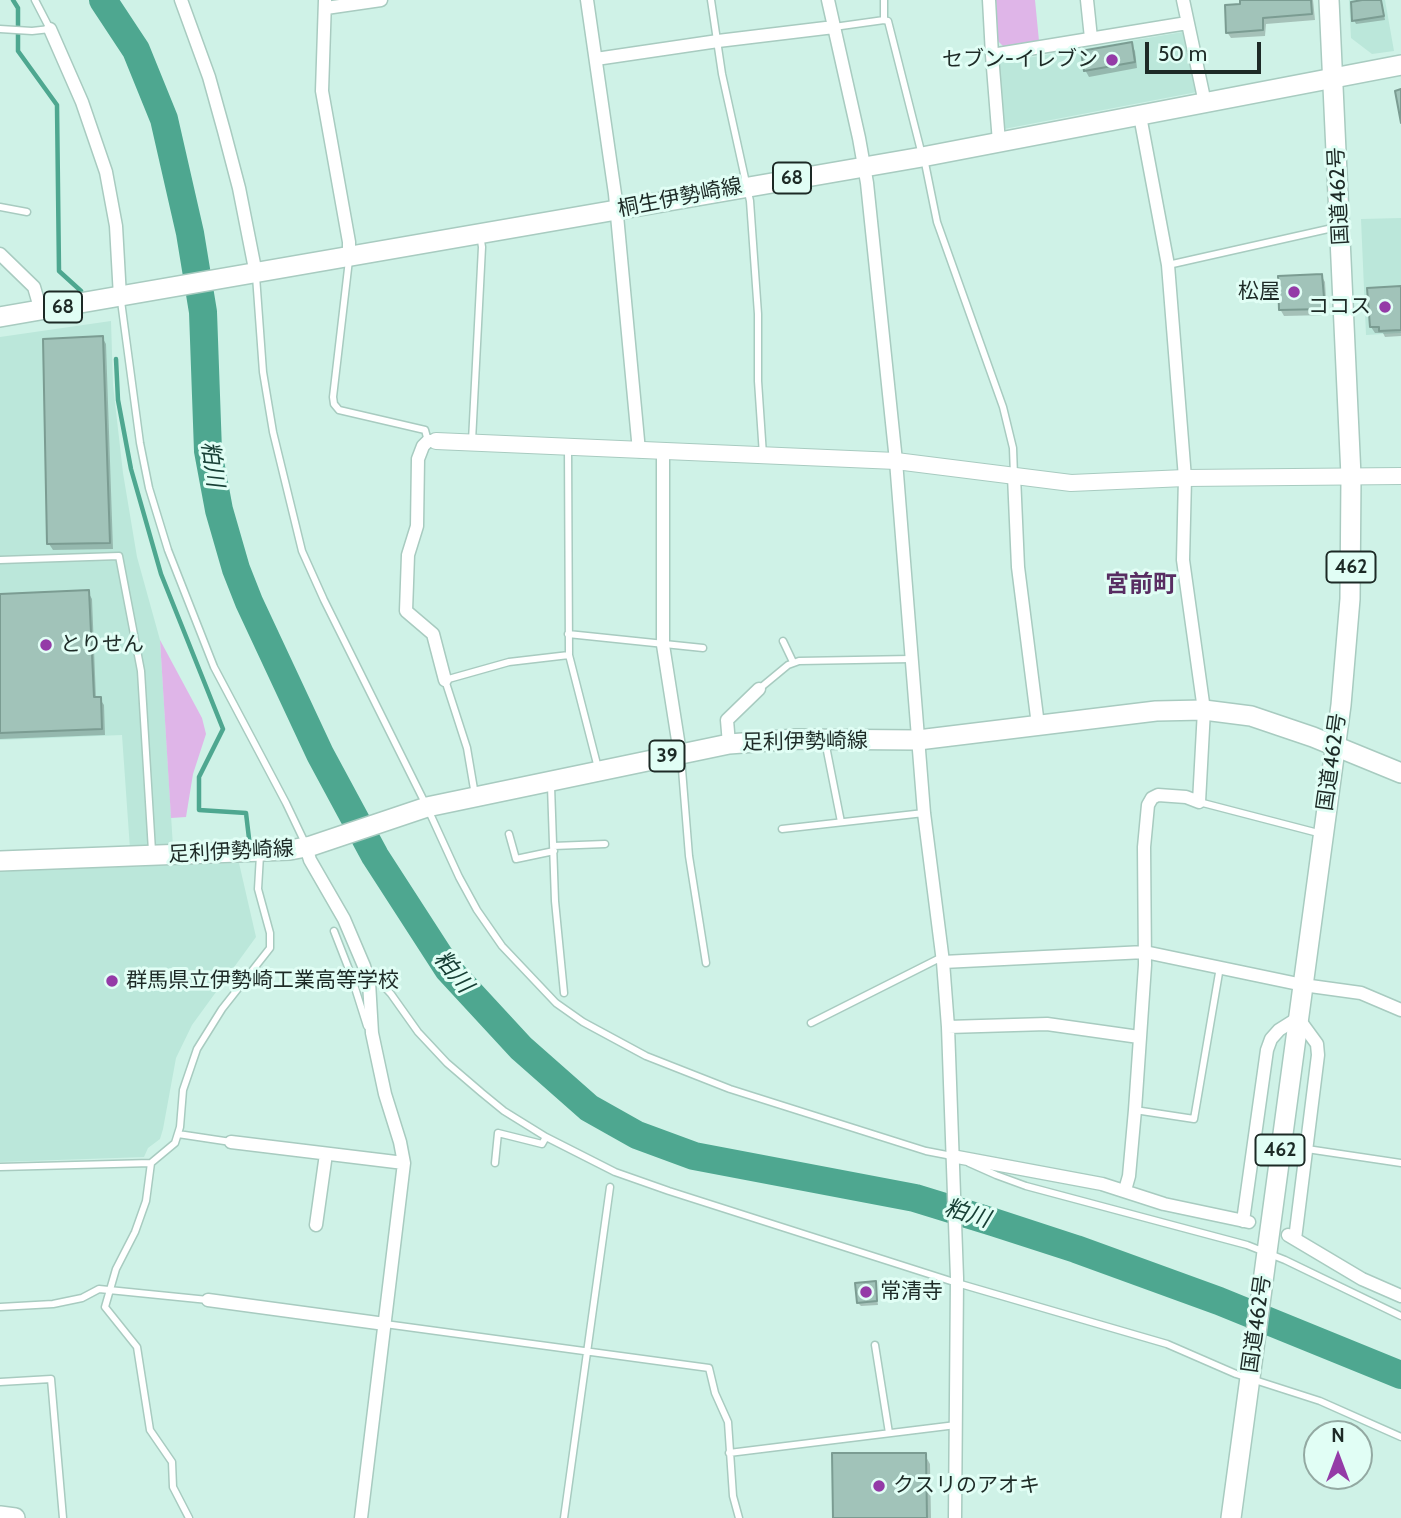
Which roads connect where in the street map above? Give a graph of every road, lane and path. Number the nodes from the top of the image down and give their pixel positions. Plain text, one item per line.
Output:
1 (35, 0) edge
2 (181, 0) edge
3 (381, 0) edge
4 (587, 0) edge
5 (711, 0) edge
6 (828, 0) edge
7 (884, 0) edge
8 (989, 0) edge
9 (1087, 0) edge
10 (1183, 0) edge
11 (1329, 0) edge
12 (325, 4) edge
13 (884, 19) junction
14 (1187, 23) junction
15 (834, 27) junction
16 (0, 29) edge
17 (50, 29) junction
18 (1091, 38) junction
19 (718, 41) junction
20 (992, 55) junction
21 (596, 59) junction
22 (1401, 65) edge
23 (1333, 77) junction
24 (1205, 103) junction
25 (1140, 116) junction
26 (999, 142) junction
27 (923, 157) junction
28 (864, 166) junction
29 (748, 185) junction
30 (0, 208) edge
31 (616, 210) junction
32 (27, 212) dead end
33 (1340, 227) junction
34 (480, 235) junction
35 (0, 254) edge
36 (349, 258) junction
37 (1168, 265) junction
38 (253, 275) junction
39 (123, 297) junction
40 (41, 311) junction
41 (0, 317) edge
42 (432, 441) junction
43 (472, 443) junction
44 (568, 447) junction
45 (639, 451) junction
46 (663, 452) junction
47 (763, 455) junction
48 (896, 461) junction
49 (1401, 475) edge
50 (1014, 476) junction
51 (1351, 476) junction
52 (1185, 478) junction
53 (0, 560) edge
54 (569, 634) junction
55 (783, 641) dead end
56 (663, 645) junction
57 (703, 648) dead end
58 (569, 655) junction
59 (911, 659) junction
60 (793, 662) junction
61 (445, 680) junction
62 (759, 689) joint
63 (1205, 710) junction
64 (1038, 725) junction
65 (825, 739) junction
66 (918, 740) junction
67 (729, 744) junction
68 (1335, 746) junction
69 (680, 753) junction
70 (598, 770) junction
71 (1401, 773) edge
72 (551, 780) junction
73 (476, 797) junction
74 (1199, 802) junction
75 (424, 808) junction
76 (924, 813) junction
77 (841, 821) junction
78 (782, 830) dead end
79 (509, 834) dead end
80 (1322, 834) junction
81 (606, 844) dead end
82 (309, 846) junction
83 (554, 848) junction
84 (260, 853) junction
85 (153, 856) junction
86 (0, 861) edge
87 (334, 932) dead end
88 (1145, 952) junction
89 (942, 959) junction
90 (706, 963) dead end
91 (364, 966) junction
92 (1220, 967) junction
93 (1303, 985) junction
94 (564, 993) dead end
95 (1401, 1010) edge
96 (1298, 1018) junction
97 (811, 1023) dead end
98 (948, 1027) junction
99 (372, 1033) junction
100 (1139, 1037) junction
101 (1135, 1110) junction
102 (177, 1134) junction
103 (546, 1137) junction
104 (231, 1142) joint
105 (1307, 1149) junction
106 (326, 1154) junction
107 (954, 1159) junction
108 (151, 1163) junction
109 (404, 1163) junction
110 (495, 1163) dead end
111 (1401, 1163) edge
112 (0, 1167) edge
113 (610, 1186) dead end
114 (1125, 1190) junction
115 (316, 1225) dead end
116 (1266, 1255) junction
117 (957, 1280) junction
118 (111, 1289) junction
119 (1401, 1296) edge
120 (208, 1300) joint
121 (0, 1307) edge
122 (1401, 1316) edge
123 (385, 1324) junction
124 (875, 1345) dead end
125 (586, 1351) junction
126 (1250, 1377) junction
127 (0, 1382) edge
128 (956, 1425) junction
129 (889, 1433) junction
130 (1401, 1437) edge
131 (729, 1453) junction
132 (0, 1516) edge
133 (15, 1518) edge
134 (63, 1518) edge
135 (189, 1518) edge
136 (361, 1518) edge
137 (564, 1518) edge
138 (739, 1518) edge
139 (955, 1518) edge
140 (1231, 1518) edge

1 - 17 lane
2 - 38 street
3 - 12 street
4 - 21 street
5 - 19 lane
6 - 15 street
7 - 13 lane
8 - 20 street
9 - 18 street
10 - 14 street
11 - 23 main road, 国道462号 / 462
12 - 36 street
13 - 15 lane
13 - 27 lane
14 - 18 street
14 - 24 street
15 - 19 street
15 - 28 street
16 - 17 lane
17 - 39 street
18 - 20 street
19 - 21 street
19 - 29 lane
20 - 26 street
21 - 31 street
22 - 23 main road, 桐生伊勢崎線 / 68
23 - 24 main road, 桐生伊勢崎線 / 68
23 - 33 main road, 国道462号 / 462
24 - 25 main road, 桐生伊勢崎線 / 68
25 - 26 main road, 桐生伊勢崎線 / 68
25 - 37 street
26 - 27 main road, 桐生伊勢崎線 / 68
27 - 28 main road, 桐生伊勢崎線 / 68
27 - 50 lane
28 - 29 main road, 桐生伊勢崎線 / 68
28 - 48 street
29 - 31 main road, 桐生伊勢崎線 / 68
29 - 47 lane
30 - 32 lane
31 - 34 main road, 桐生伊勢崎線 / 68
31 - 45 street
33 - 37 lane
33 - 51 main road, 国道462号 / 462
34 - 36 main road, 桐生伊勢崎線 / 68
34 - 43 lane
35 - 40 street
36 - 38 main road, 桐生伊勢崎線 / 68
36 - 42 lane
37 - 52 street
38 - 39 main road, 桐生伊勢崎線 / 68
38 - 75 lane
39 - 40 main road, 桐生伊勢崎線 / 68
39 - 82 lane
40 - 41 main road, 桐生伊勢崎線 / 68
42 - 43 street
42 - 61 street
43 - 44 street
44 - 45 street
44 - 54 lane
45 - 46 street
46 - 47 street
46 - 56 street
47 - 48 street
48 - 50 street
48 - 59 street
49 - 51 street
50 - 52 street
50 - 64 street
51 - 52 street
51 - 68 main road, 国道462号 / 462
52 - 63 street
53 - 85 lane
54 - 56 lane
54 - 58 lane
55 - 60 lane
56 - 57 lane
56 - 69 street
58 - 61 lane
58 - 70 lane
59 - 60 lane
59 - 66 street
60 - 62 lane
61 - 73 lane
62 - 67 street
63 - 64 main road, 足利伊勢崎線 / 39
63 - 68 main road, 足利伊勢崎線 / 39
63 - 74 street
64 - 66 main road, 足利伊勢崎線 / 39
65 - 66 main road, 足利伊勢崎線 / 39
65 - 67 main road, 足利伊勢崎線 / 39
65 - 77 lane
66 - 76 street
67 - 69 main road, 足利伊勢崎線 / 39
68 - 71 main road, 足利伊勢崎線 / 39
68 - 80 main road, 国道462号 / 462
69 - 70 main road, 足利伊勢崎線 / 39
69 - 90 lane
70 - 72 main road, 足利伊勢崎線 / 39
72 - 73 main road, 足利伊勢崎線 / 39
72 - 83 lane
73 - 75 main road, 足利伊勢崎線 / 39
74 - 80 lane
74 - 88 street
75 - 82 main road, 足利伊勢崎線 / 39
75 - 107 lane
76 - 77 lane
76 - 89 street
77 - 78 lane
79 - 83 lane
80 - 93 main road, 国道462号 / 462
81 - 83 lane
82 - 84 main road, 足利伊勢崎線 / 39
82 - 91 street
83 - 94 lane
84 - 85 main road, 足利伊勢崎線 / 39
84 - 102 lane
85 - 86 main road, 足利伊勢崎線 / 39
87 - 99 lane
88 - 89 street
88 - 92 street
88 - 100 street
89 - 97 lane
89 - 98 street
91 - 99 street
91 - 103 lane
92 - 93 street
92 - 101 lane
93 - 95 street
93 - 96 main road, 国道462号 / 462
96 - 105 street
96 - 114 street
96 - 116 main road, 国道462号 / 462
98 - 100 street
98 - 107 street
99 - 109 street
100 - 101 street
101 - 114 street
102 - 104 lane
102 - 108 lane
103 - 110 lane
103 - 117 lane
104 - 106 street
105 - 111 lane
105 - 119 street
106 - 109 street
106 - 115 street
107 - 114 street
107 - 116 lane
107 - 117 street
108 - 112 lane
108 - 118 lane
109 - 123 street
113 - 125 lane
116 - 122 lane
116 - 126 main road, 国道462号 / 462
117 - 126 lane
117 - 128 street
118 - 120 lane
118 - 121 lane
118 - 135 lane
120 - 123 street
123 - 125 lane
123 - 136 street
124 - 129 lane
125 - 131 lane
125 - 137 lane
126 - 130 lane
126 - 140 main road, 国道462号 / 462
127 - 134 lane
128 - 129 lane
128 - 139 street
129 - 131 lane
131 - 138 lane
132 - 133 main road

